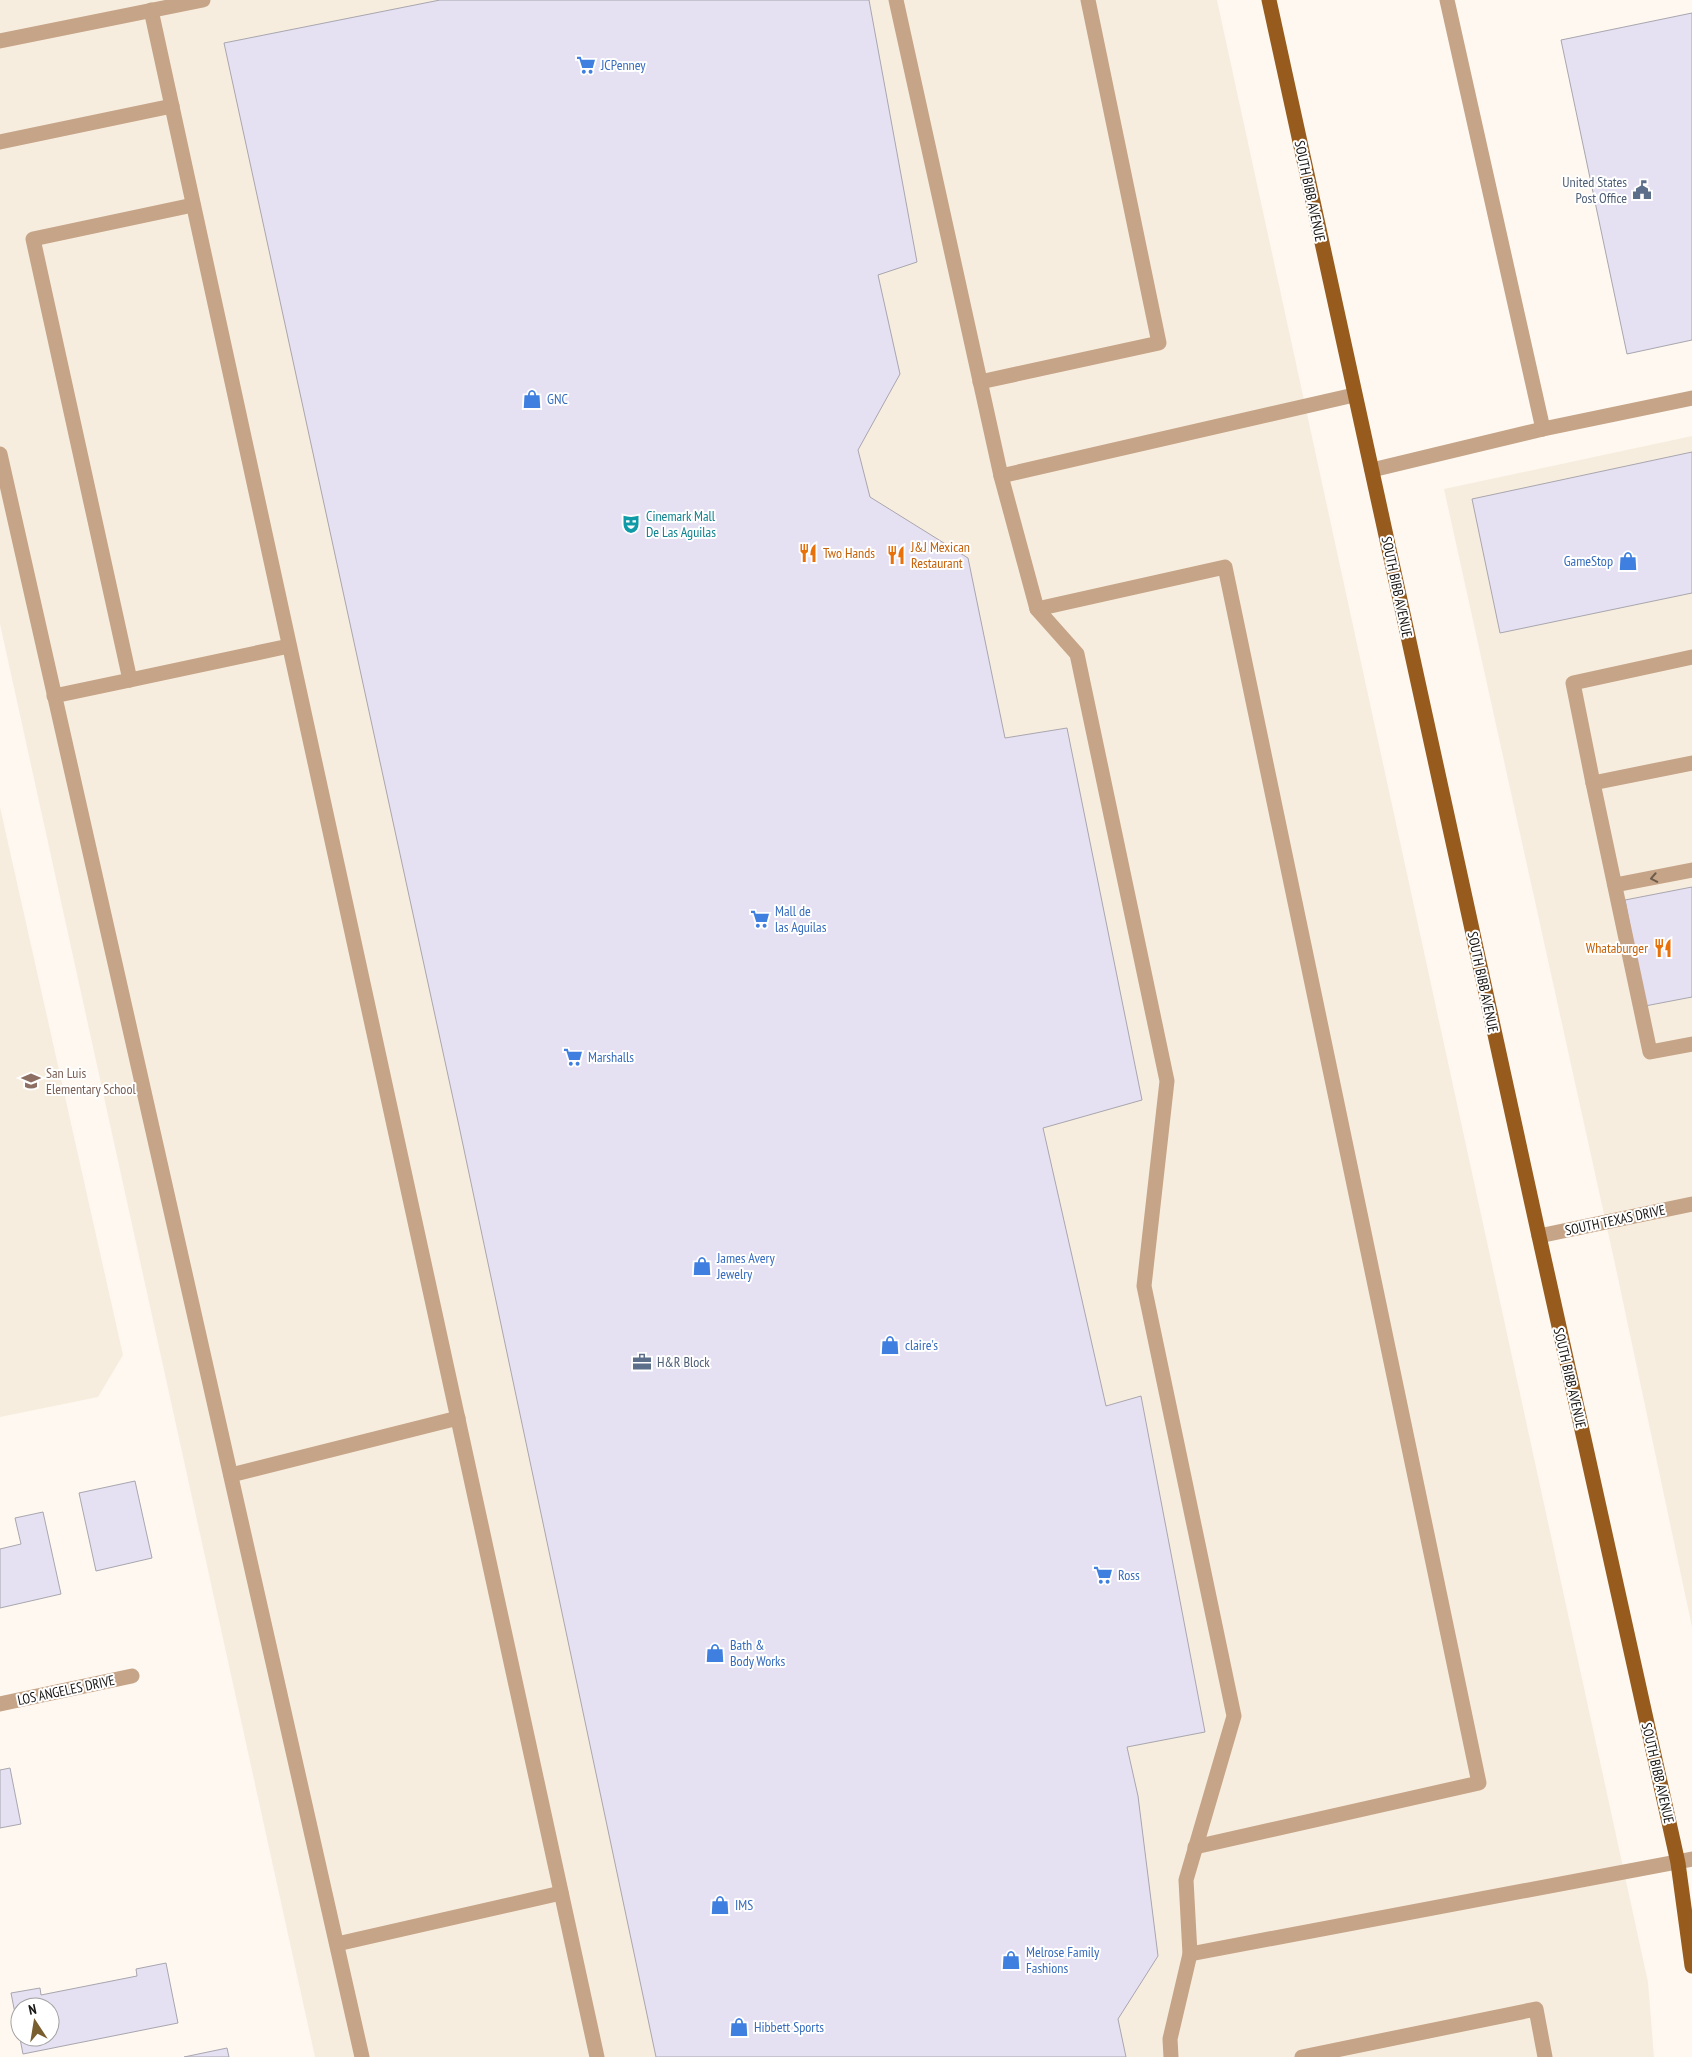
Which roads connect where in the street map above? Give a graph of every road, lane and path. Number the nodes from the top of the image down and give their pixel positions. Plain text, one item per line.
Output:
1 (203, 0) edge
2 (896, 0) edge
3 (1088, 0) edge
4 (1272, 0) edge
5 (1447, 0) edge
6 (151, 10) junction
7 (0, 41) edge
8 (172, 106) junction
9 (0, 142) edge
10 (193, 204) junction
11 (980, 382) junction
12 (1354, 395) junction
13 (1692, 398) edge
14 (1544, 429) junction
15 (0, 454) edge
16 (1372, 470) junction
17 (1001, 476) junction
18 (5, 500) edge
19 (1037, 609) junction
20 (289, 646) junction
21 (1692, 657) edge
22 (130, 680) junction
23 (54, 696) junction
24 (1692, 763) edge
25 (1593, 783) junction
26 (1692, 870) edge
27 (1615, 885) junction
28 (1692, 1044) edge
29 (1692, 1204) edge
30 (1538, 1236) junction
31 (458, 1418) junction
32 (231, 1475) junction
33 (132, 1676) dead end
34 (0, 1704) edge
35 (1196, 1847) junction
36 (1685, 1861) edge
37 (561, 1893) junction
38 (337, 1944) junction
39 (1190, 1954) junction
40 (1692, 1966) edge
41 (362, 2057) edge
42 (597, 2057) edge
43 (1171, 2057) edge
44 (1302, 2057) edge
45 (1544, 2057) edge

1 - 6 street
2 - 11 street
3 - 11 street
4 - 12 main road, SOUTH BIBB AVENUE
5 - 14 street
6 - 7 street
6 - 8 street
8 - 9 street
8 - 10 street
10 - 20 street
10 - 22 street
11 - 17 street
12 - 16 main road, SOUTH BIBB AVENUE
12 - 17 street
13 - 14 street
14 - 16 street
15 - 18 street
16 - 30 main road, SOUTH BIBB AVENUE
17 - 19 street
18 - 23 street
19 - 35 street
19 - 35 street
20 - 22 street
20 - 31 street
21 - 25 street
22 - 23 street
23 - 32 street
24 - 25 street
25 - 27 street
26 -> 27 street
27 - 28 street
29 - 30 street, SOUTH TEXAS DRIVE
30 - 36 main road, SOUTH BIBB AVENUE
31 - 32 street
31 - 37 street
32 - 38 street
33 - 34 street, LOS ANGELES DRIVE
35 - 39 street
36 - 39 street
36 - 40 main road, SOUTH BIBB AVENUE
37 - 38 street
37 - 42 street
38 - 41 street
39 - 43 street
44 - 45 street

